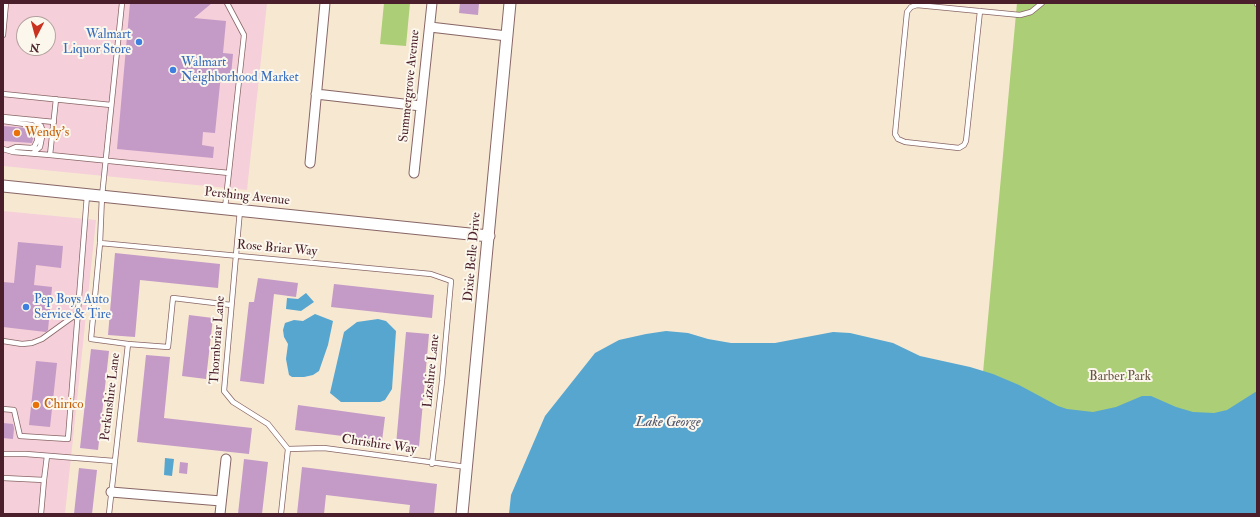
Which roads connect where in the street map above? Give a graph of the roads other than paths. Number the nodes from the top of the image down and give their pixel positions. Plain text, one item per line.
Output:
1 (6, 3) edge
2 (122, 3) edge
3 (227, 3) edge
4 (325, 3) edge
5 (432, 3) edge
6 (510, 3) edge
7 (1042, 3) edge
8 (980, 11) junction
9 (430, 27) junction
10 (3, 35) edge
11 (507, 36) junction
12 (3, 94) edge
13 (316, 94) junction
14 (56, 99) junction
15 (111, 104) junction
16 (421, 106) junction
17 (3, 117) edge
18 (33, 120) junction
19 (3, 121) edge
20 (54, 122) junction
21 (3, 149) edge
22 (9, 150) junction
23 (31, 154) junction
24 (50, 155) junction
25 (106, 161) junction
26 (310, 163) dead end
27 (229, 173) junction
28 (414, 173) dead end
29 (3, 186) edge
30 (88, 195) junction
31 (102, 196) junction
32 (225, 208) junction
33 (240, 210) junction
34 (489, 236) junction
35 (100, 243) junction
36 (236, 256) junction
37 (451, 281) joint
38 (231, 304) junction
39 (78, 313) junction
40 (3, 341) edge
41 (128, 344) junction
42 (3, 409) edge
43 (288, 449) junction
44 (3, 454) edge
45 (47, 456) junction
46 (226, 459) dead end
47 (114, 461) junction
48 (432, 464) junction
49 (466, 467) junction
50 (3, 478) edge
51 (44, 480) junction
52 (111, 492) junction
53 (221, 501) junction
54 (41, 514) edge
55 (109, 514) edge
56 (220, 514) edge
57 (281, 514) edge
58 (462, 514) edge

1 - 10 lane
2 - 15 lane, Perkinshire Lane
3 - 27 lane
4 - 13 street
5 - 9 street, Summergrove Avenue
6 - 11 street, Dixie Belle Drive
7 - 8 lane
8 - 8 lane
9 - 11 street
9 - 16 street, Summergrove Avenue
11 - 34 street, Dixie Belle Drive
12 - 14 lane
13 - 16 street
13 - 26 street
14 - 15 lane
14 - 20 lane
15 - 25 lane, Perkinshire Lane
16 - 28 street, Summergrove Avenue
17 - 18 lane
18 - 20 lane
18 - 23 lane
19 - 22 lane
20 - 24 lane
21 - 22 lane
22 - 23 lane
23 - 24 lane
24 - 25 lane
25 - 27 lane
25 - 31 lane, Perkinshire Lane
27 - 32 lane
29 - 30 street, Pershing Avenue
30 - 31 street, Pershing Avenue
30 - 39 lane
31 - 32 street, Pershing Avenue
31 - 35 lane, Perkinshire Lane
32 - 33 street, Pershing Avenue
33 - 34 street, Pershing Avenue
33 - 36 lane, Thornbriar Lane
34 - 49 street, Dixie Belle Drive
35 - 36 lane, Rose Briar Way
35 - 41 lane, Perkinshire Lane
36 - 37 lane, Rose Briar Way
36 - 38 lane, Thornbriar Lane
37 - 48 lane, Lizshire Lane
38 - 41 lane
38 - 43 lane, Thornbriar Lane
39 - 40 lane
39 - 42 lane
41 - 47 lane, Perkinshire Lane
43 - 48 lane, Chrishire Way
43 - 57 lane
44 - 45 lane
45 - 47 lane
45 - 51 lane
46 - 53 street
47 - 52 lane, Perkinshire Lane
48 - 49 lane, Chrishire Way
49 - 58 street, Dixie Belle Drive
50 - 51 lane
51 - 54 lane
52 - 53 street
52 - 55 lane, Perkinshire Lane
53 - 56 street

